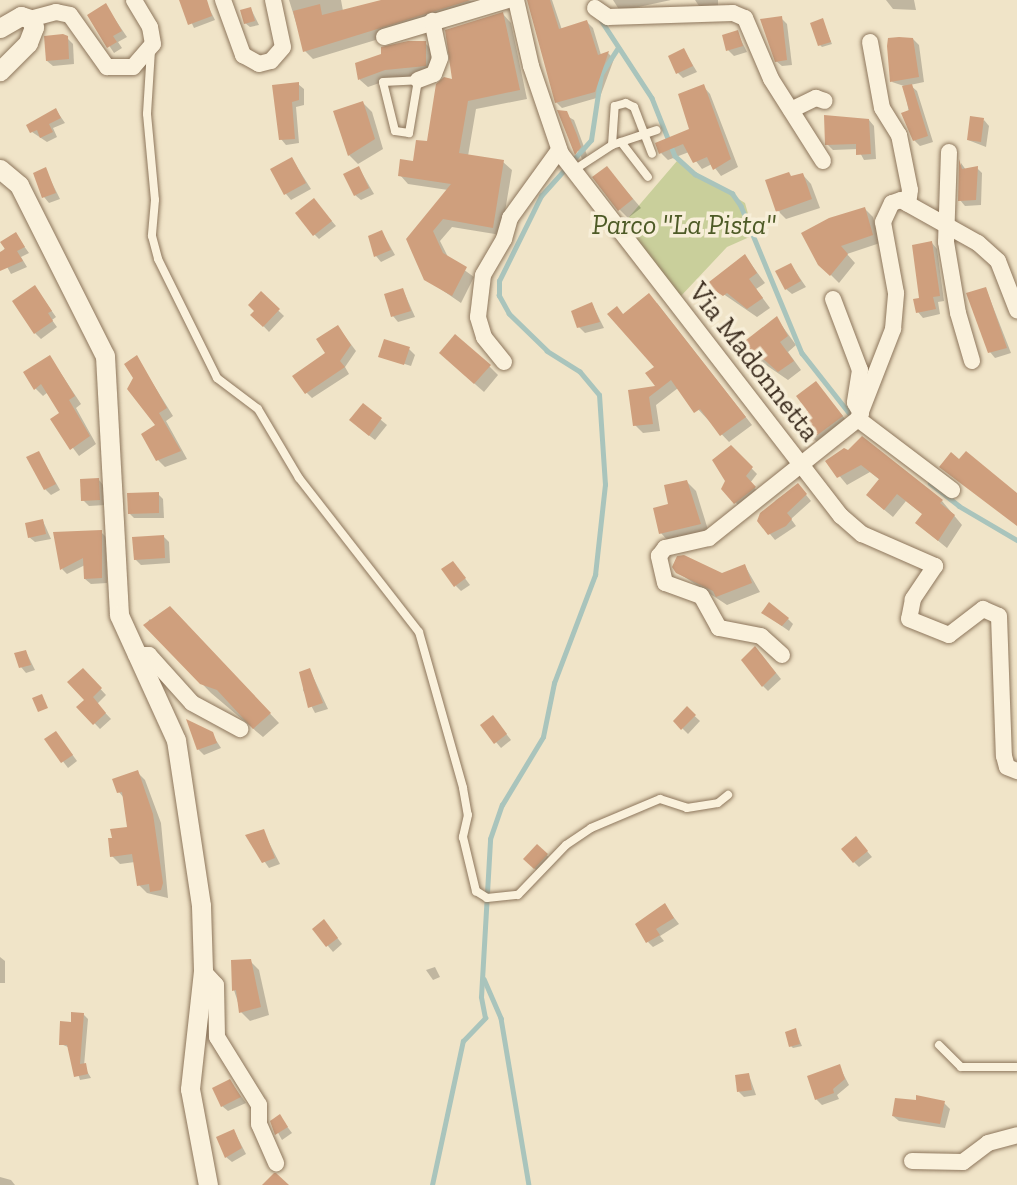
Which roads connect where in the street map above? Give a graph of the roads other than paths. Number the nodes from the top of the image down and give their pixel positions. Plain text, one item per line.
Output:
1 (134, 0) edge
2 (223, 0) edge
3 (273, 0) edge
4 (509, 0) edge
5 (516, 0) edge
6 (595, 8) dead end
7 (30, 19) junction
8 (432, 21) junction
9 (0, 28) edge
10 (384, 37) dead end
11 (870, 41) dead end
12 (151, 50) junction
13 (0, 71) edge
14 (418, 79) junction
15 (825, 101) dead end
16 (791, 110) junction
17 (657, 130) dead end
18 (645, 134) junction
19 (621, 142) junction
20 (612, 145) junction
21 (560, 152) junction
22 (949, 152) dead end
23 (652, 154) dead end
24 (822, 161) dead end
25 (0, 169) edge
26 (574, 170) junction
27 (648, 177) dead end
28 (908, 204) junction
29 (948, 229) junction
30 (833, 299) dead end
31 (1017, 310) edge
32 (972, 361) dead end
33 (504, 362) dead end
34 (860, 416) junction
35 (802, 466) junction
36 (952, 490) dead end
37 (136, 655) junction
38 (782, 655) dead end
39 (240, 729) dead end
40 (1017, 771) edge
41 (728, 795) dead end
42 (203, 971) junction
43 (939, 1045) dead end
44 (1017, 1067) edge
45 (1017, 1135) edge
46 (912, 1161) dead end
47 (276, 1163) dead end
48 (208, 1185) edge

1 - 12 street
2 - 3 street
4 - 8 street
5 - 21 street
6 - 16 street
7 - 9 street
7 - 12 street
7 - 13 street
8 - 10 street
8 - 14 street
11 - 28 street
12 - 41 lane
14 - 14 lane
15 - 16 street
16 - 24 street
17 - 18 lane
18 - 19 lane
18 - 20 lane
18 - 23 lane
19 - 20 lane
19 - 27 lane
20 - 26 lane
21 - 26 street, Via Madonnetta
21 - 33 street
22 - 29 street
25 - 37 street
26 - 35 street, Via Madonnetta
28 - 29 street
28 - 34 street
29 - 31 street
29 - 32 street
30 - 34 street
34 - 35 street
34 - 36 street
35 - 38 street
35 - 40 street, Via Madonnetta
37 - 39 street
37 - 42 street
42 - 47 street
42 - 48 street
43 - 44 lane
45 - 46 street

